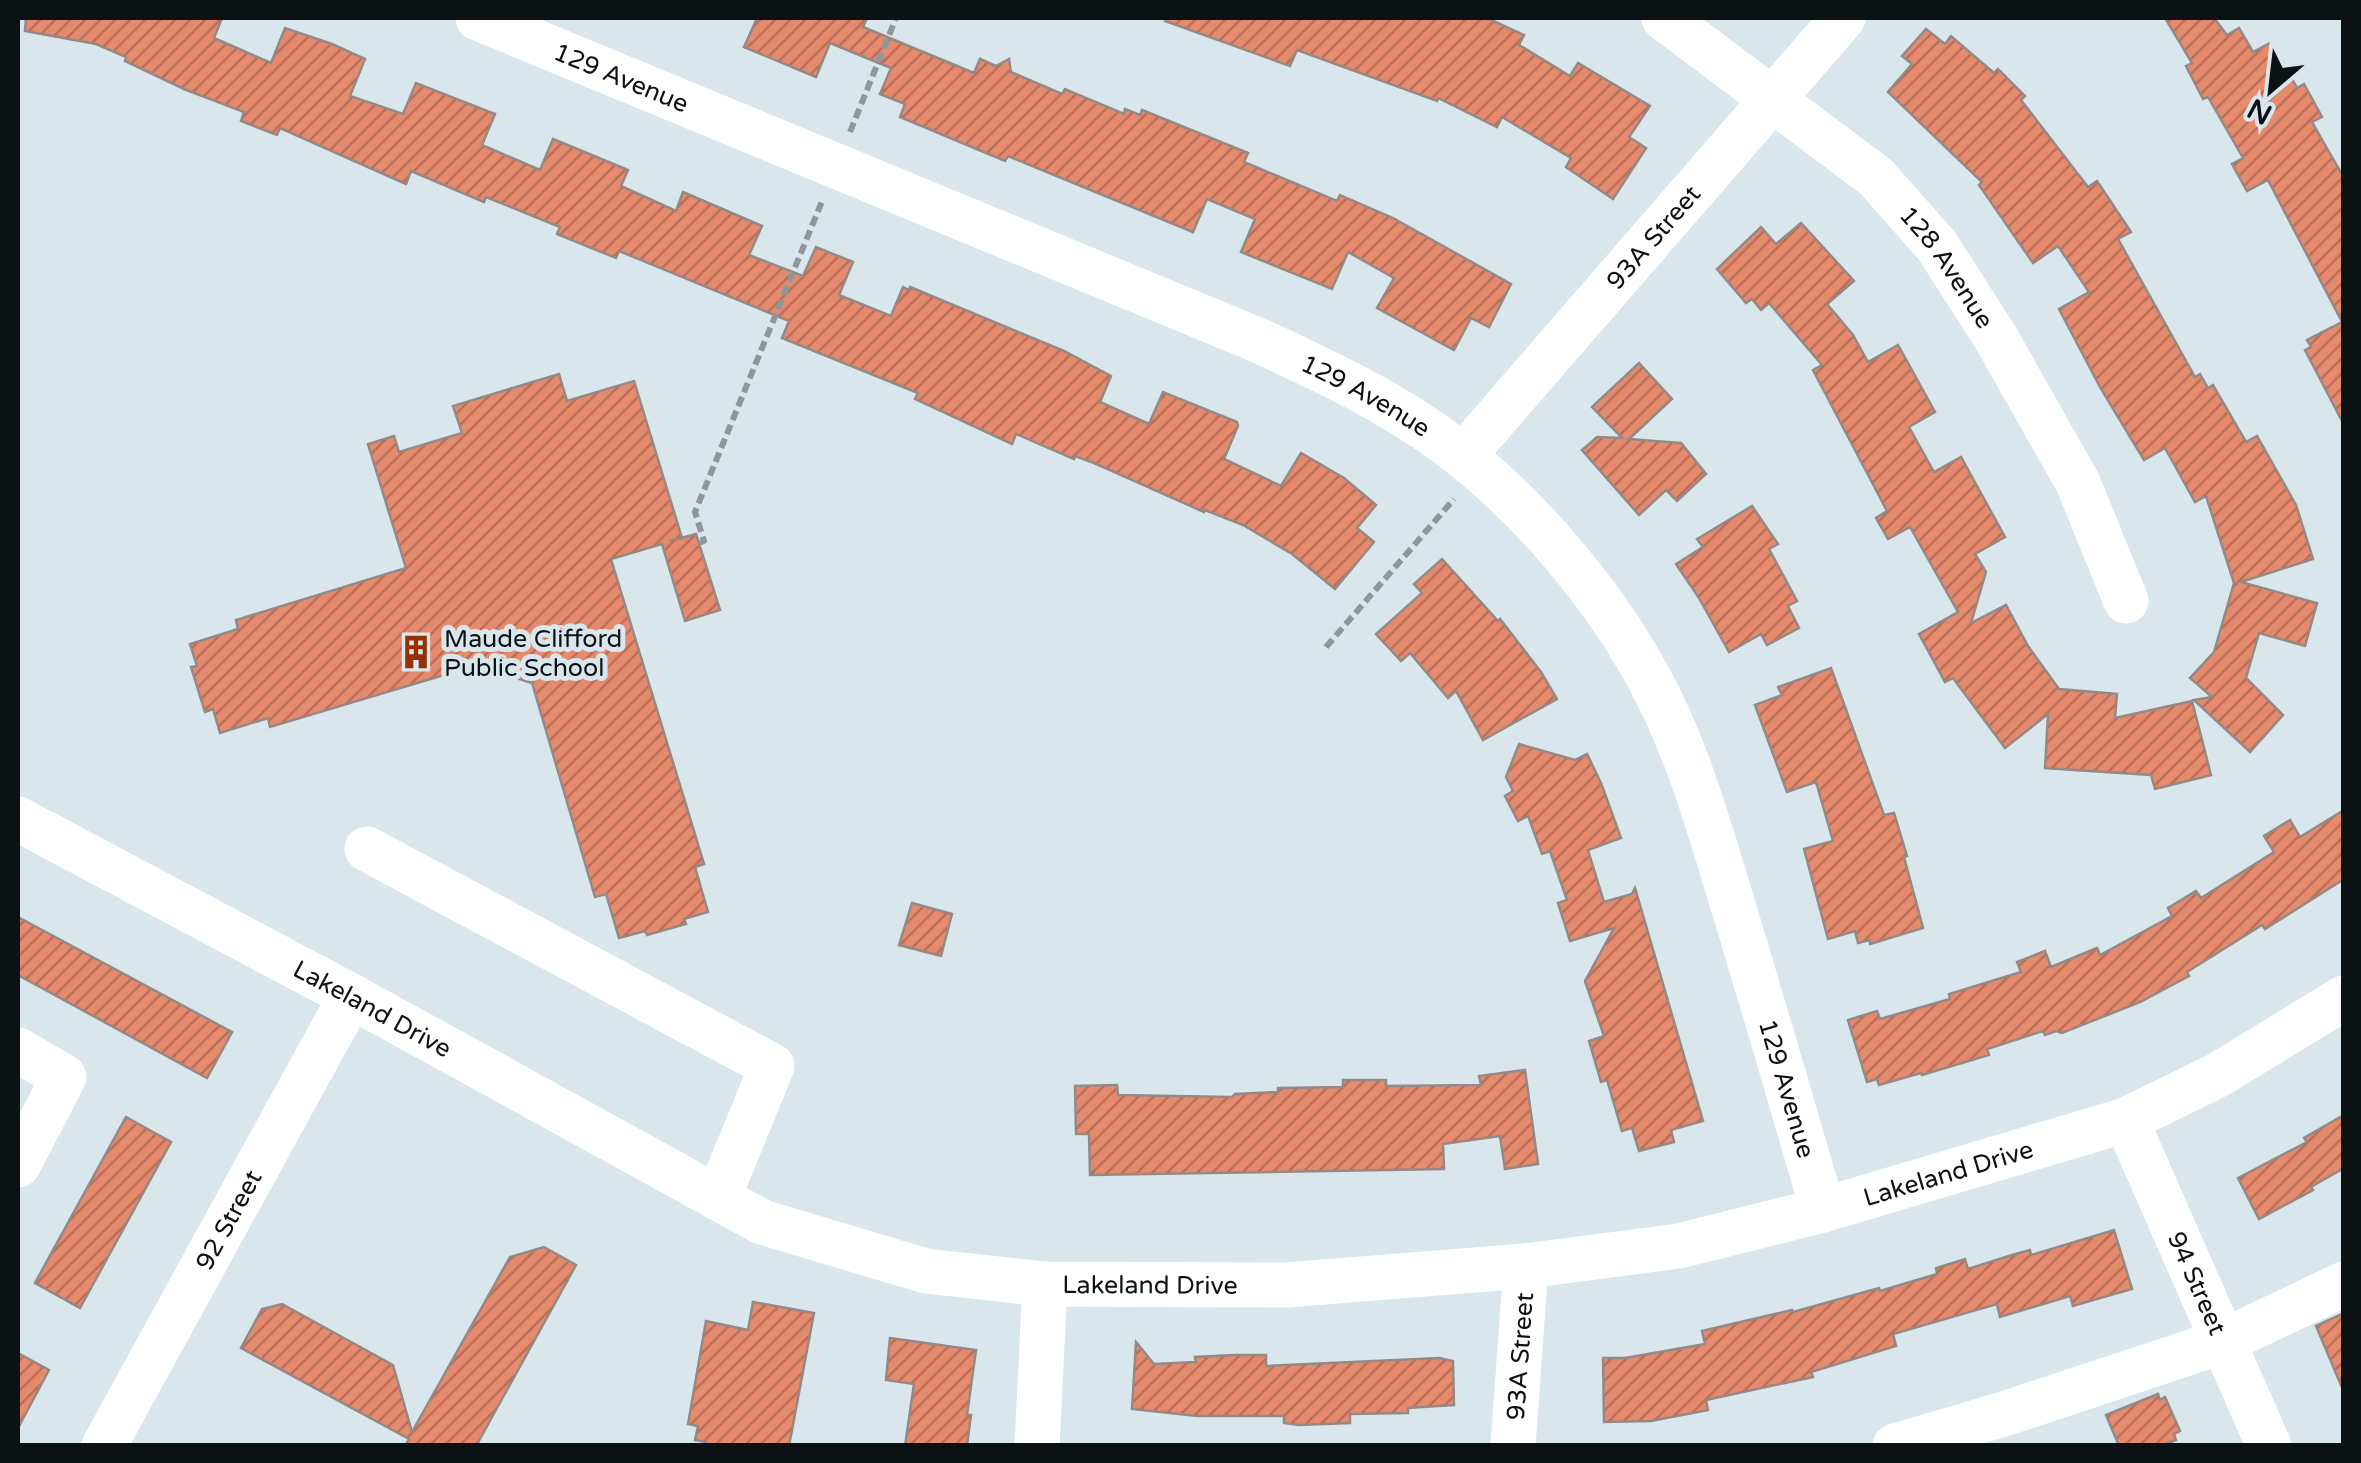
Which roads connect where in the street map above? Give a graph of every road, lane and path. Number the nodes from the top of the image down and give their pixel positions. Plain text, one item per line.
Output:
1 (478, 18) edge
2 (896, 18) edge
3 (1664, 18) edge
4 (1843, 18) edge
5 (1775, 98) junction
6 (836, 168) junction
7 (1476, 468) junction
8 (699, 543) dead end
9 (2126, 601) dead end
10 (1326, 647) dead end
11 (18, 818) edge
12 (367, 849) dead end
13 (351, 996) junction
14 (2344, 998) edge
15 (18, 1050) edge
16 (2126, 1120) junction
17 (18, 1165) edge
18 (718, 1198) junction
19 (1823, 1210) junction
20 (1526, 1266) junction
21 (1046, 1284) junction
22 (2344, 1284) edge
23 (2224, 1341) junction
24 (2014, 1429) edge
25 (104, 1446) edge
26 (1037, 1446) edge
27 (1513, 1446) edge
28 (1895, 1446) edge
29 (2268, 1446) edge

1 - 6 street, 129 Avenue
2 - 6 path
3 - 5 street, 128 Avenue
4 - 5 street, 93A Street
5 - 7 street, 93A Street
5 - 9 street, 128 Avenue
6 - 7 street, 129 Avenue
6 - 8 path
7 - 10 path
7 - 19 street, 129 Avenue
11 - 13 street, Lakeland Drive
12 - 18 street
13 - 18 street, Lakeland Drive
13 - 25 street, 92 Street
14 - 16 street, Lakeland Drive
15 - 17 street
16 - 19 street, Lakeland Drive
16 - 23 street, 94 Street
18 - 21 street, Lakeland Drive
19 - 20 street, Lakeland Drive
20 - 21 street, Lakeland Drive
20 - 27 street, 93A Street
21 - 26 street
22 - 23 street
23 - 24 street
23 - 29 street, 94 Street
24 - 28 street

